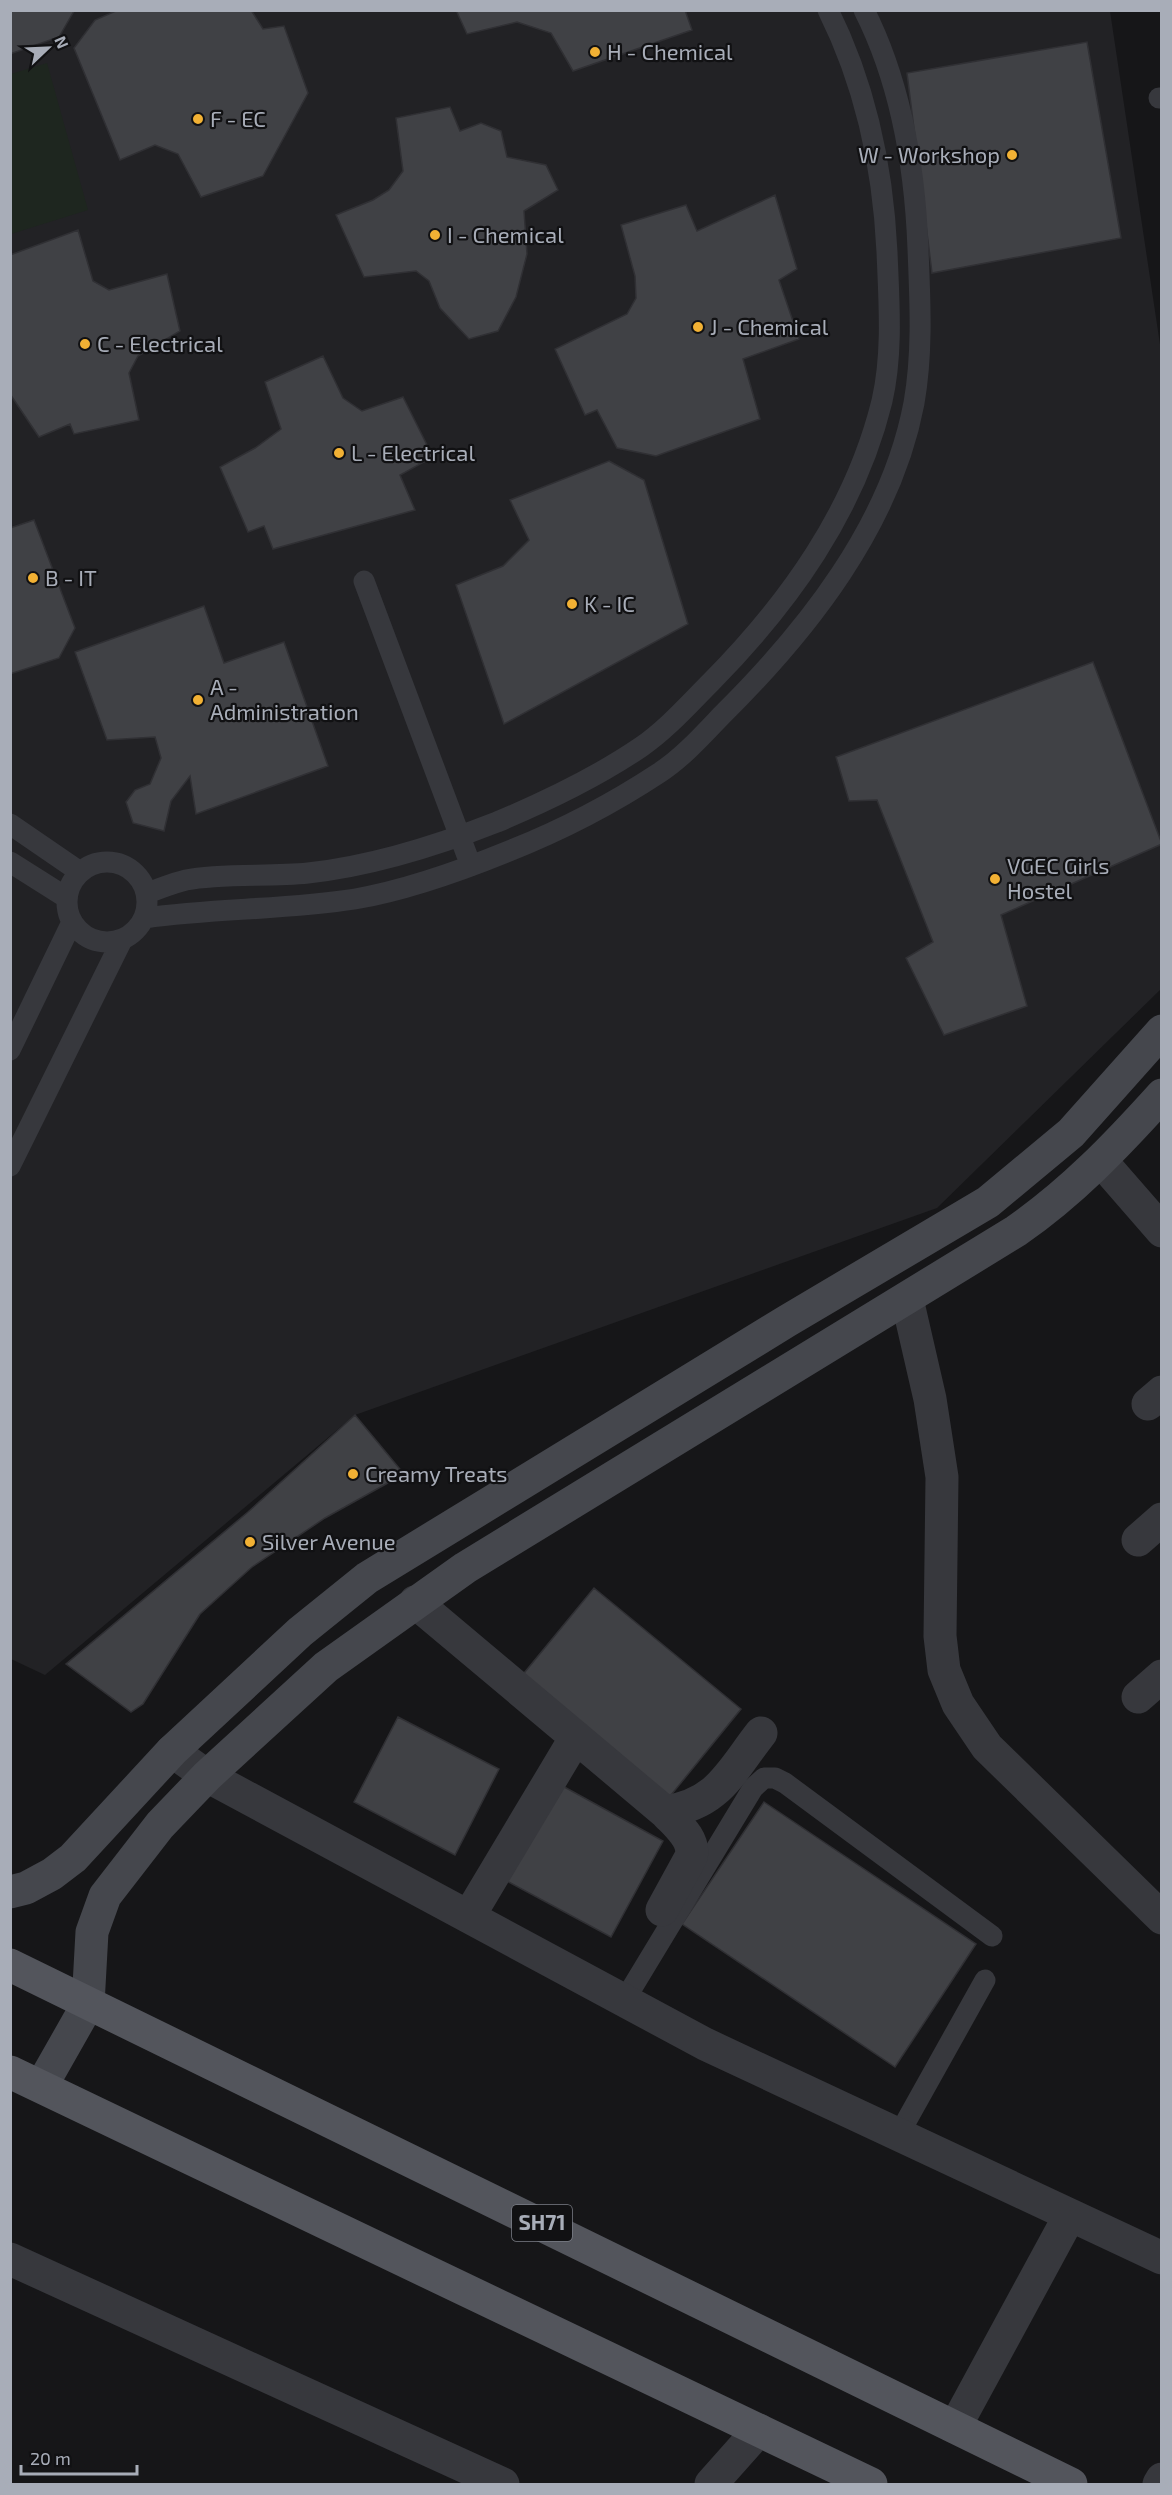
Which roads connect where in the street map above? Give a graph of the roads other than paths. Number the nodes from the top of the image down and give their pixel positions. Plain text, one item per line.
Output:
1 (828, 10) edge
2 (864, 10) edge
3 (364, 581) dead end
4 (779, 603) junction
5 (805, 623) junction
6 (10, 824) edge
7 (459, 836) junction
8 (10, 862) edge
9 (471, 866) junction
10 (80, 872) junction
11 (147, 892) junction
12 (67, 898) junction
13 (145, 918) junction
14 (72, 922) junction
15 (122, 940) junction
16 (1161, 1031) edge
17 (10, 1050) edge
18 (1161, 1095) edge
19 (1102, 1162) junction
20 (10, 1166) edge
21 (1026, 1172) junction
22 (1053, 1205) junction
23 (1161, 1231) edge
24 (907, 1299) junction
25 (415, 1602) junction
26 (761, 1733) dead end
27 (576, 1737) junction
28 (171, 1751) junction
29 (207, 1776) junction
30 (664, 1812) junction
31 (10, 1892) edge
32 (662, 1910) dead end
33 (469, 1916) junction
34 (1161, 1918) edge
35 (992, 1936) dead end
36 (10, 1965) edge
37 (985, 1980) dead end
38 (624, 2001) junction
39 (88, 2004) junction
40 (10, 2072) edge
41 (42, 2085) junction
42 (899, 2134) junction
43 (1070, 2215) junction
44 (1161, 2258) edge
45 (10, 2259) edge
46 (955, 2427) junction
47 (759, 2430) junction
48 (1161, 2479) edge
49 (503, 2484) edge
50 (711, 2484) edge
51 (871, 2484) edge
52 (1071, 2484) edge
53 (1159, 2484) edge

1 - 4 lane
2 - 5 lane
3 - 7 lane
4 - 5 lane
4 - 7 lane
5 - 9 lane
6 - 10 lane
7 - 9 lane
7 - 11 lane
8 - 12 lane
9 - 13 lane
10 - 11 lane
10 - 12 lane
11 - 13 lane
12 - 14 lane
13 - 15 lane
14 - 15 lane
14 - 17 lane
15 - 20 lane
16 - 21 main road
18 - 19 main road
19 - 22 main road
19 - 23 street
21 - 22 main road
21 - 28 main road
22 - 24 main road
24 - 25 main road
24 - 34 street
25 - 27 street
25 - 29 main road
26 - 30 street
27 - 30 street
27 - 33 street
28 - 29 street
28 - 31 main road
29 - 33 street
29 - 39 main road
30 - 32 street
33 - 38 street
35 - 38 lane
36 - 39 main road, SH71
37 - 42 lane
38 - 42 street
39 - 41 main road
39 - 46 main road, SH71
40 - 41 main road
41 - 47 main road
42 - 43 street
43 - 44 street
43 - 46 street
45 - 49 street
46 - 52 main road, SH71
47 - 50 street
47 - 51 main road
48 - 53 street

